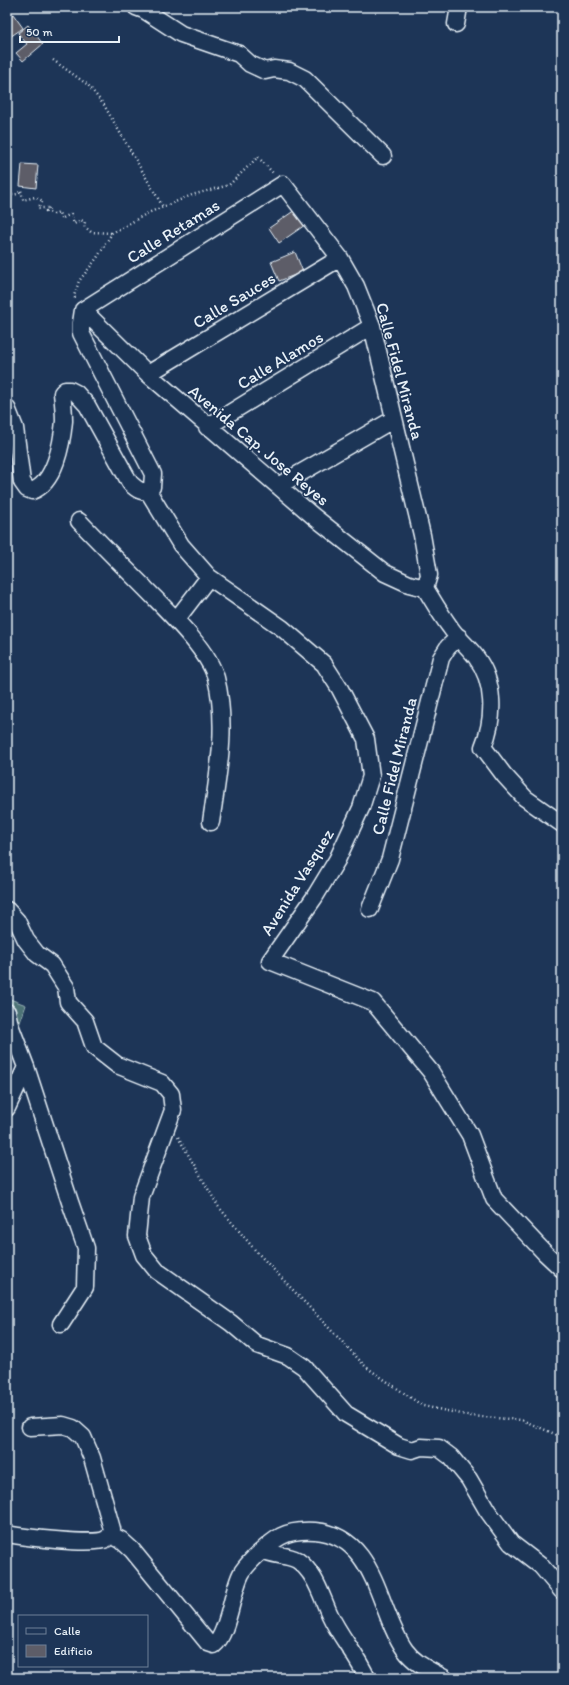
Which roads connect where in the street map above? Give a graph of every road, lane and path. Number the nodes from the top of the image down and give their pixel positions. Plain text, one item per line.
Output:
1 (136, 7) edge
2 (459, 7) edge
3 (456, 24) dead end
4 (53, 60) dead end
5 (383, 156) dead end
6 (283, 184) junction
7 (7, 189) edge
8 (163, 207) junction
9 (112, 233) junction
10 (340, 258) junction
11 (83, 310) junction
12 (372, 326) junction
13 (148, 374) junction
14 (7, 408) edge
15 (394, 419) junction
16 (207, 427) junction
17 (12, 448) edge
18 (278, 486) junction
19 (148, 491) junction
20 (79, 521) dead end
21 (209, 577) junction
22 (425, 588) junction
23 (176, 620) junction
24 (459, 637) junction
25 (211, 822) dead end
26 (562, 824) edge
27 (370, 908) dead end
28 (7, 910) edge
29 (7, 1012) edge
30 (26, 1067) junction
31 (7, 1108) edge
32 (170, 1119) junction
33 (562, 1269) edge
34 (61, 1324) dead end
35 (30, 1427) dead end
36 (562, 1437) edge
37 (7, 1534) edge
38 (110, 1535) junction
39 (263, 1550) junction
40 (562, 1591) edge
41 (366, 1678) edge
42 (444, 1678) edge

1 - 5 street
2 - 3 street
4 - 8 path
6 - 8 path
6 - 10 street, Calle Fidel Miranda
6 - 11 street, Calle Retamas
7 - 9 path
8 - 9 path
9 - 11 path
10 - 12 street, Calle Fidel Miranda
10 - 13 street, Calle Sauces
11 - 13 street, Avenida Cap. Jose Reyes
11 - 19 street
12 - 15 street, Calle Fidel Miranda
12 - 16 street, Calle Alamos
13 - 16 street, Avenida Cap. Jose Reyes
14 - 17 street
15 - 18 street
15 - 22 street, Calle Fidel Miranda
16 - 18 street, Avenida Cap. Jose Reyes
17 - 19 street
18 - 22 street, Avenida Cap. Jose Reyes
19 - 21 street, Avenida Vasquez
20 - 23 street
21 - 23 street
21 - 33 street, Avenida Vasquez
22 - 24 street
23 - 25 street
24 - 26 street
24 - 27 street, Calle Fidel Miranda
28 - 32 street
29 - 30 street
30 - 31 street
30 - 34 street
32 - 36 path
32 - 40 street
35 - 38 street
37 - 38 street
38 - 39 street
39 - 41 street
39 - 42 street

